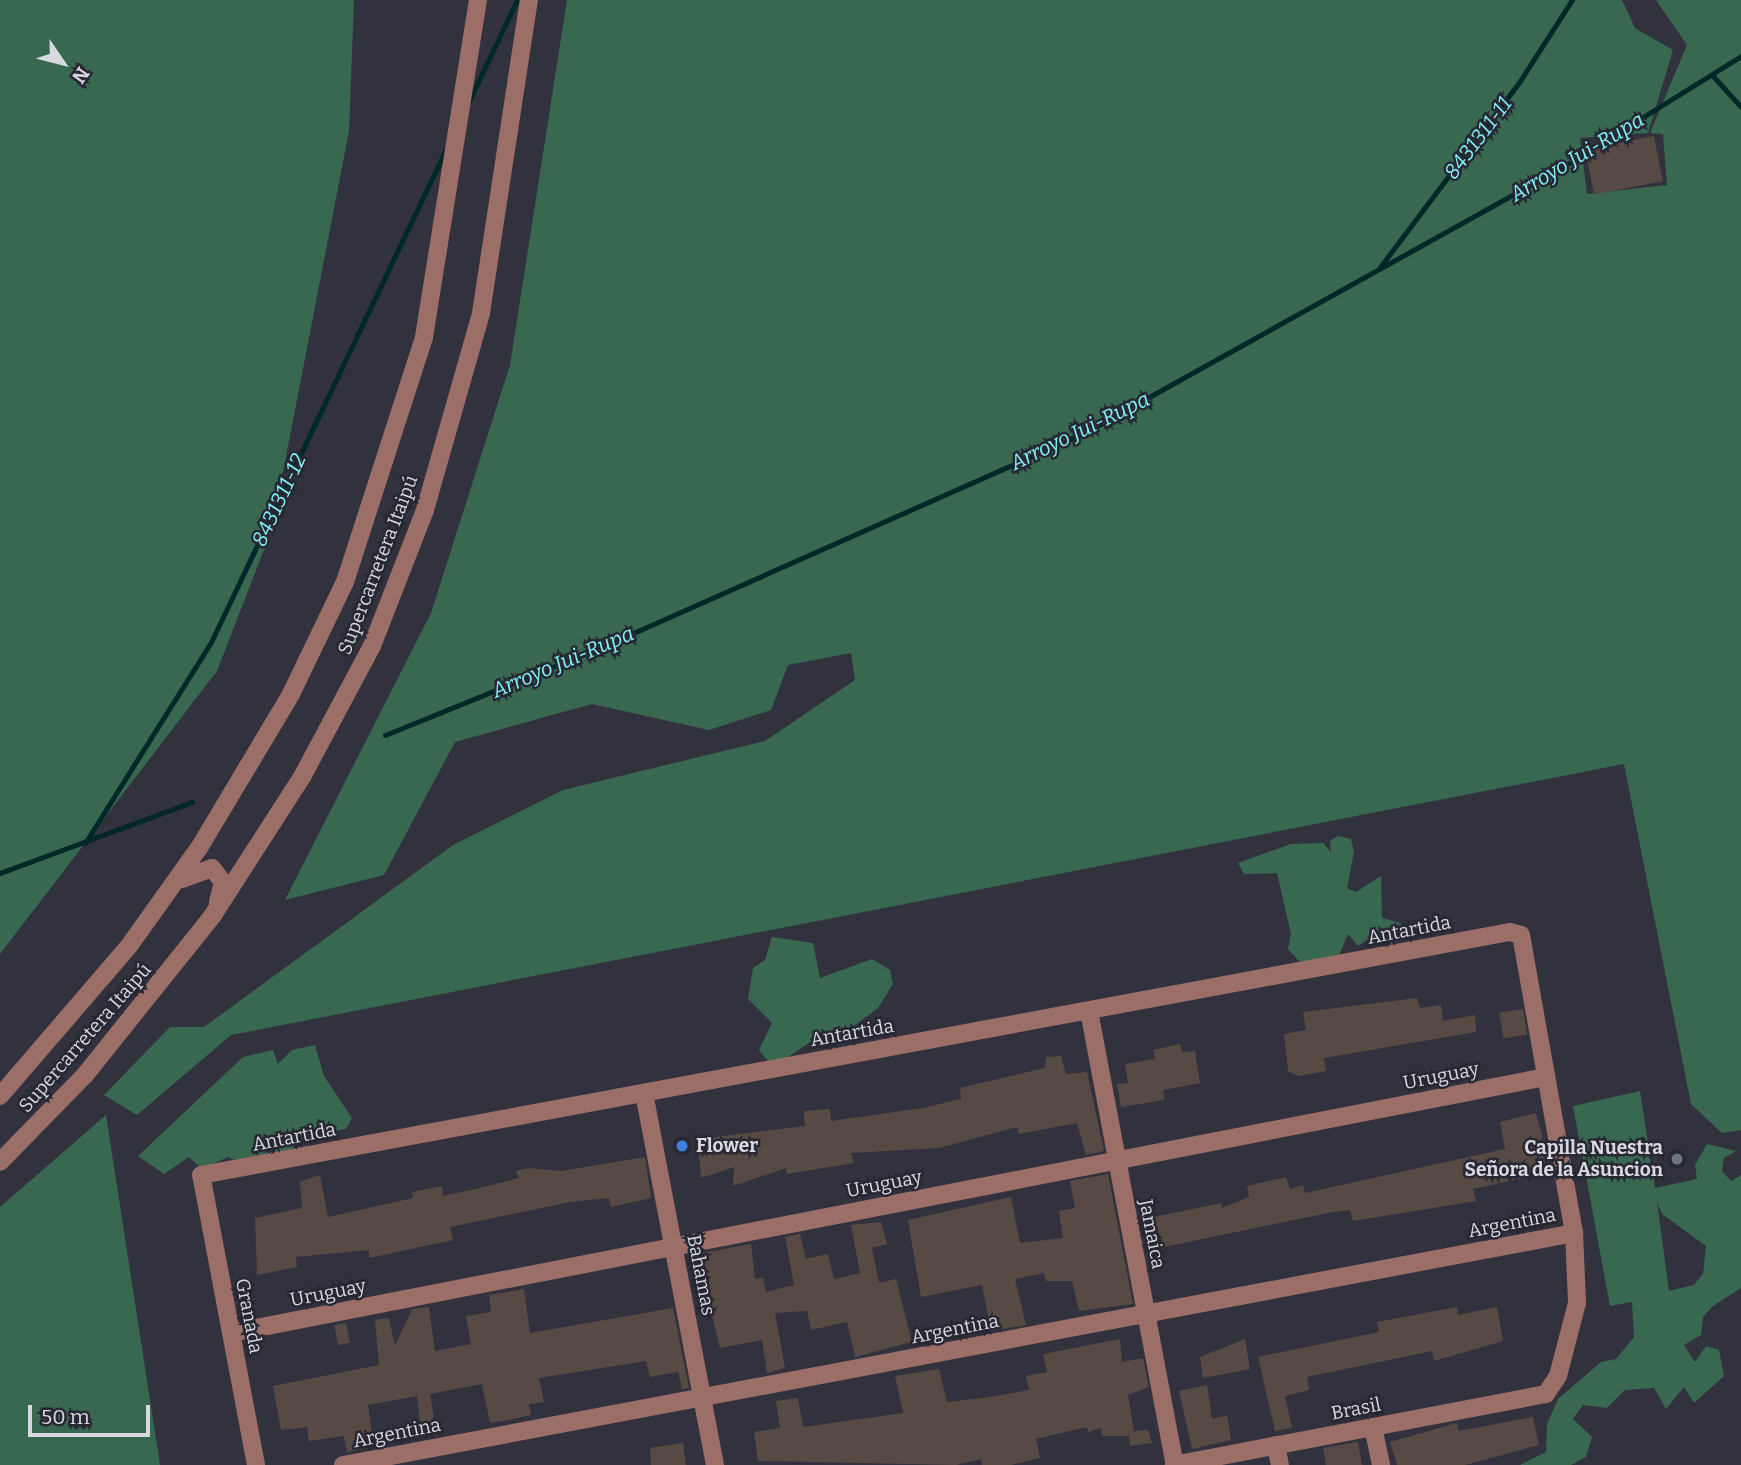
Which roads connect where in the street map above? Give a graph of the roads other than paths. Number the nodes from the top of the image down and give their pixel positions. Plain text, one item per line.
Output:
1 (478, 0) edge
2 (529, 0) edge
3 (173, 886) junction
4 (213, 915) junction
5 (1089, 1011) junction
6 (1546, 1077) junction
7 (644, 1093) junction
8 (0, 1096) edge
9 (1117, 1160) junction
10 (0, 1162) edge
11 (201, 1175) joint
12 (1574, 1233) junction
13 (674, 1247) junction
14 (1146, 1314) junction
15 (231, 1333) junction
16 (703, 1397) junction
17 (1373, 1427) junction
18 (1276, 1446) junction
19 (256, 1465) edge
20 (344, 1465) edge
21 (716, 1465) edge
22 (1174, 1465) edge
23 (1280, 1465) edge
24 (1381, 1465) edge

1 - 3 street, Supercarretera Itaipú
2 - 4 street, Supercarretera Itaipú
3 - 4 street
3 - 8 street, Supercarretera Itaipú
4 - 10 street, Supercarretera Itaipú
5 - 6 street, Antartida
5 - 7 street, Antartida
5 - 9 street, Jamaica
6 - 9 street, Uruguay
6 - 12 street
7 - 11 street, Antartida
7 - 13 street, Bahamas
9 - 13 street, Uruguay
9 - 14 street, Jamaica
11 - 15 street, Granada
12 - 14 street, Argentina
12 - 17 street, Brasil
13 - 15 street, Uruguay
13 - 16 street, Bahamas
14 - 16 street, Argentina
14 - 22 street, Jamaica
15 - 19 street, Granada
16 - 20 street, Argentina
16 - 21 street, Bahamas
17 - 18 street, Brasil
17 - 24 street
18 - 22 street, Brasil
18 - 23 street

